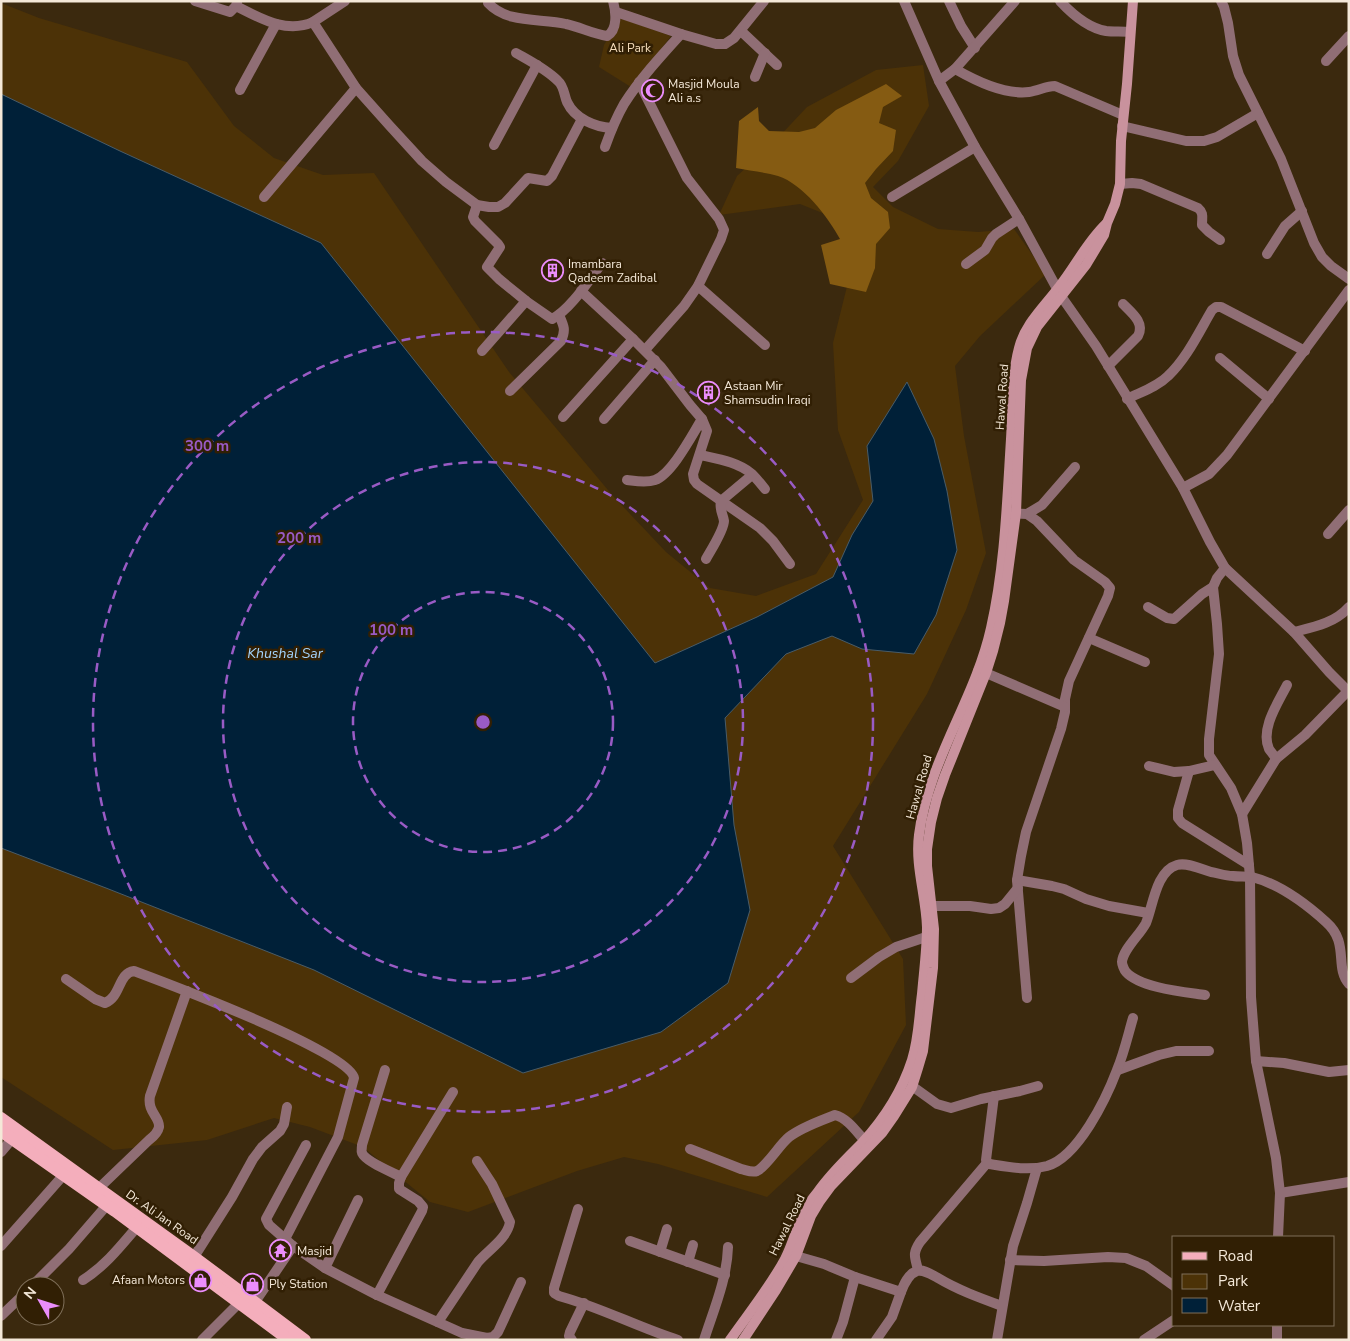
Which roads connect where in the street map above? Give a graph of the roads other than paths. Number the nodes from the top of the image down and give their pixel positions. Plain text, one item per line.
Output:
1 (195, 1) edge
2 (346, 1) edge
3 (613, 1) edge
4 (764, 1) edge
5 (904, 1) edge
6 (949, 1) edge
7 (1015, 1) edge
8 (1060, 1) edge
9 (1221, 1) edge
10 (488, 2) edge
11 (1134, 3) edge
12 (237, 4) edge
13 (616, 12) junction
14 (313, 22) junction
15 (276, 24) junction
16 (741, 30) junction
17 (1130, 32) junction
18 (681, 34) junction
19 (1349, 36) edge
20 (975, 48) junction
21 (516, 53) dead end
22 (765, 53) junction
23 (1326, 61) dead end
24 (537, 65) junction
25 (777, 65) dead end
26 (954, 69) junction
27 (755, 76) dead end
28 (939, 81) junction
29 (639, 82) junction
30 (356, 88) junction
31 (240, 90) dead end
32 (1258, 113) junction
33 (582, 119) junction
34 (1122, 120) junction
35 (612, 128) junction
36 (494, 145) dead end
37 (605, 147) dead end
38 (975, 147) junction
39 (1120, 184) junction
40 (264, 197) dead end
41 (892, 197) dead end
42 (477, 205) junction
43 (1302, 211) junction
44 (1019, 219) junction
45 (1220, 240) dead end
46 (1267, 254) dead end
47 (602, 263) dead end
48 (966, 264) dead end
49 (1349, 279) edge
50 (698, 286) junction
51 (1349, 290) edge
52 (581, 292) junction
53 (1060, 293) junction
54 (526, 301) junction
55 (1123, 304) dead end
56 (559, 315) junction
57 (633, 339) junction
58 (765, 345) dead end
59 (645, 350) junction
60 (1305, 350) junction
61 (482, 351) dead end
62 (1220, 358) dead end
63 (655, 360) junction
64 (1108, 366) junction
65 (510, 390) dead end
66 (1127, 399) junction
67 (1269, 399) junction
68 (563, 417) dead end
69 (604, 419) dead end
70 (702, 419) junction
71 (700, 455) junction
72 (1075, 467) dead end
73 (752, 474) junction
74 (627, 480) dead end
75 (1183, 488) junction
76 (765, 489) dead end
77 (720, 501) junction
78 (1349, 510) edge
79 (1011, 513) junction
80 (1027, 514) junction
81 (1328, 534) dead end
82 (706, 559) dead end
83 (790, 564) dead end
84 (1225, 568) junction
85 (1213, 586) junction
86 (1148, 606) dead end
87 (1349, 607) edge
88 (1294, 632) junction
89 (1090, 638) junction
90 (1145, 662) dead end
91 (981, 672) junction
92 (1287, 686) dead end
93 (1348, 692) edge
94 (1065, 707) junction
95 (1276, 758) junction
96 (1215, 765) junction
97 (1149, 766) dead end
98 (1189, 771) junction
99 (1242, 814) junction
100 (1248, 865) junction
101 (1250, 877) junction
102 (1018, 884) junction
103 (930, 910) junction
104 (1148, 913) junction
105 (926, 937) junction
106 (851, 978) dead end
107 (66, 979) dead end
108 (1349, 984) edge
109 (187, 990) junction
110 (1205, 995) dead end
111 (1027, 998) dead end
112 (1133, 1018) dead end
113 (1209, 1051) dead end
114 (1256, 1061) junction
115 (385, 1070) dead end
116 (1118, 1070) junction
117 (1349, 1070) edge
118 (909, 1083) junction
119 (1038, 1086) dead end
120 (453, 1092) dead end
121 (994, 1096) junction
122 (287, 1107) dead end
123 (1, 1118) edge
124 (7, 1135) edge
125 (864, 1140) junction
126 (306, 1144) dead end
127 (690, 1149) dead end
128 (1, 1152) edge
129 (477, 1160) dead end
130 (987, 1163) junction
131 (1037, 1168) junction
132 (66, 1172) junction
133 (401, 1177) junction
134 (1349, 1182) edge
135 (98, 1189) junction
136 (1280, 1193) junction
137 (358, 1200) dead end
138 (114, 1207) junction
139 (578, 1209) dead end
140 (137, 1227) junction
141 (667, 1229) dead end
142 (1278, 1236) edge
143 (285, 1239) junction
144 (630, 1241) dead end
145 (693, 1245) dead end
146 (1, 1246) edge
147 (293, 1246) junction
148 (728, 1247) dead end
149 (660, 1252) junction
150 (796, 1256) junction
151 (194, 1257) junction
152 (1010, 1260) junction
153 (688, 1262) junction
154 (326, 1268) junction
155 (918, 1270) junction
156 (725, 1275) junction
157 (42, 1276) edge
158 (855, 1277) junction
159 (83, 1280) dead end
160 (521, 1282) dead end
161 (1172, 1285) edge
162 (901, 1292) junction
163 (377, 1295) junction
164 (255, 1302) junction
165 (15, 1303) edge
166 (239, 1303) junction
167 (584, 1303) junction
168 (1002, 1306) junction
169 (1, 1316) edge
170 (1172, 1321) edge
171 (438, 1322) junction
172 (1277, 1326) edge
173 (460, 1336) edge
174 (202, 1340) edge
175 (289, 1340) edge
176 (305, 1340) edge
177 (572, 1340) edge
178 (678, 1340) edge
179 (704, 1340) edge
180 (730, 1340) edge
181 (743, 1340) edge
182 (836, 1340) edge
183 (876, 1340) edge
184 (997, 1340) edge
185 (1144, 1340) edge
186 (1278, 1340) edge

1 - 12 street
2 - 14 street
3 - 13 street
4 - 16 street
5 - 28 street
6 - 20 street
7 - 20 street
8 - 17 street
9 - 32 street
10 - 13 street
11 - 17 main road, Hawal Road
12 - 15 street
13 - 18 street
14 - 15 street
14 - 30 street
15 - 31 street
16 - 18 street
16 - 22 street
17 - 34 main road, Hawal Road
18 - 29 street
19 - 23 street
20 - 26 street
21 - 24 street
22 - 25 street
22 - 27 street
24 - 33 street
24 - 36 street
26 - 28 street
26 - 34 street
28 - 38 street
29 - 35 street
29 - 50 street
30 - 40 street
30 - 42 street
32 - 34 street
32 - 43 street
33 - 35 street
33 - 42 street
34 - 39 main road, Hawal Road
35 - 37 street
38 - 41 street
38 - 44 street
39 - 45 street
39 - 53 main road, Hawal Road
42 - 54 street
43 - 46 street
43 - 49 street
44 - 48 street
44 - 53 street
47 - 52 street
50 - 58 street
50 - 59 street
51 - 60 street
52 - 56 street
52 - 57 street
53 - 64 street
53 - 79 main road, Hawal Road
54 - 56 street
54 - 61 street
55 - 64 street
56 - 65 street
57 - 59 street
57 - 68 street
59 - 63 street
60 - 66 street
60 - 67 street
62 - 67 street
63 - 69 street
63 - 70 street
64 - 66 street
66 - 75 street
67 - 75 street
70 - 71 street
70 - 74 street
71 - 73 street
71 - 77 street
72 - 80 street
73 - 76 street
73 - 77 street
75 - 84 street
77 - 82 street
77 - 83 street
78 - 81 street
79 - 80 street
79 - 91 main road, Hawal Road
80 - 89 street
84 - 85 street
84 - 88 street
85 - 86 street
85 - 96 street
87 - 88 street
88 - 93 street
89 - 90 street
89 - 94 street
91 - 94 street
91 - 103 main road, Hawal Road
92 - 95 street
93 - 95 street
94 - 102 street
95 - 99 street
96 - 98 street
96 - 99 street
97 - 98 street
98 - 100 street
99 - 100 street
100 - 101 street
101 - 104 street
101 - 108 street
101 - 114 street
102 - 103 street
102 - 104 street
102 - 111 street
103 - 105 main road, Hawal Road
103 - 118 main road, Hawal Road
104 - 110 street
105 - 106 street
105 - 118 main road, Hawal Road
107 - 109 street
109 - 135 street
109 - 143 street
112 - 116 street
113 - 116 street
114 - 117 street
114 - 136 street
115 - 133 street
116 - 131 street
118 - 121 street
118 - 125 main road, Hawal Road
118 - 150 main road, Hawal Road
119 - 121 street
120 - 133 street
121 - 130 street
122 - 151 street
123 - 132 main road, Dr. Ali Jan Road
124 - 128 street
124 - 132 main road, Dr. Ali Jan Road
125 - 127 street
125 - 180 main road, Hawal Road
126 - 143 street
129 - 171 street
130 - 131 street
130 - 155 street
131 - 152 street
132 - 135 main road, Dr. Ali Jan Road
132 - 138 main road, Dr. Ali Jan Road
132 - 146 street
133 - 163 street
134 - 136 street
135 - 138 main road, Dr. Ali Jan Road
136 - 142 street
137 - 154 street
138 - 140 main road, Dr. Ali Jan Road
138 - 151 main road, Dr. Ali Jan Road
138 - 157 street
139 - 167 street
140 - 159 street
140 - 166 main road, Dr. Ali Jan Road
141 - 149 street
143 - 147 street
144 - 149 street
145 - 153 street
147 - 154 street
147 - 164 street
148 - 156 street
149 - 153 street
150 - 158 street
150 - 181 main road, Hawal Road
151 - 164 main road, Dr. Ali Jan Road
152 - 161 street
152 - 168 street
153 - 156 street
154 - 163 street
155 - 162 street
155 - 168 street
156 - 179 street
158 - 162 street
158 - 182 street
160 - 173 street
162 - 183 street
163 - 171 street
164 - 176 main road, Dr. Ali Jan Road
165 - 169 street
166 - 174 street
166 - 175 main road, Dr. Ali Jan Road
167 - 177 street
167 - 178 street
168 - 184 street
170 - 185 street
171 - 173 street
172 - 186 street

